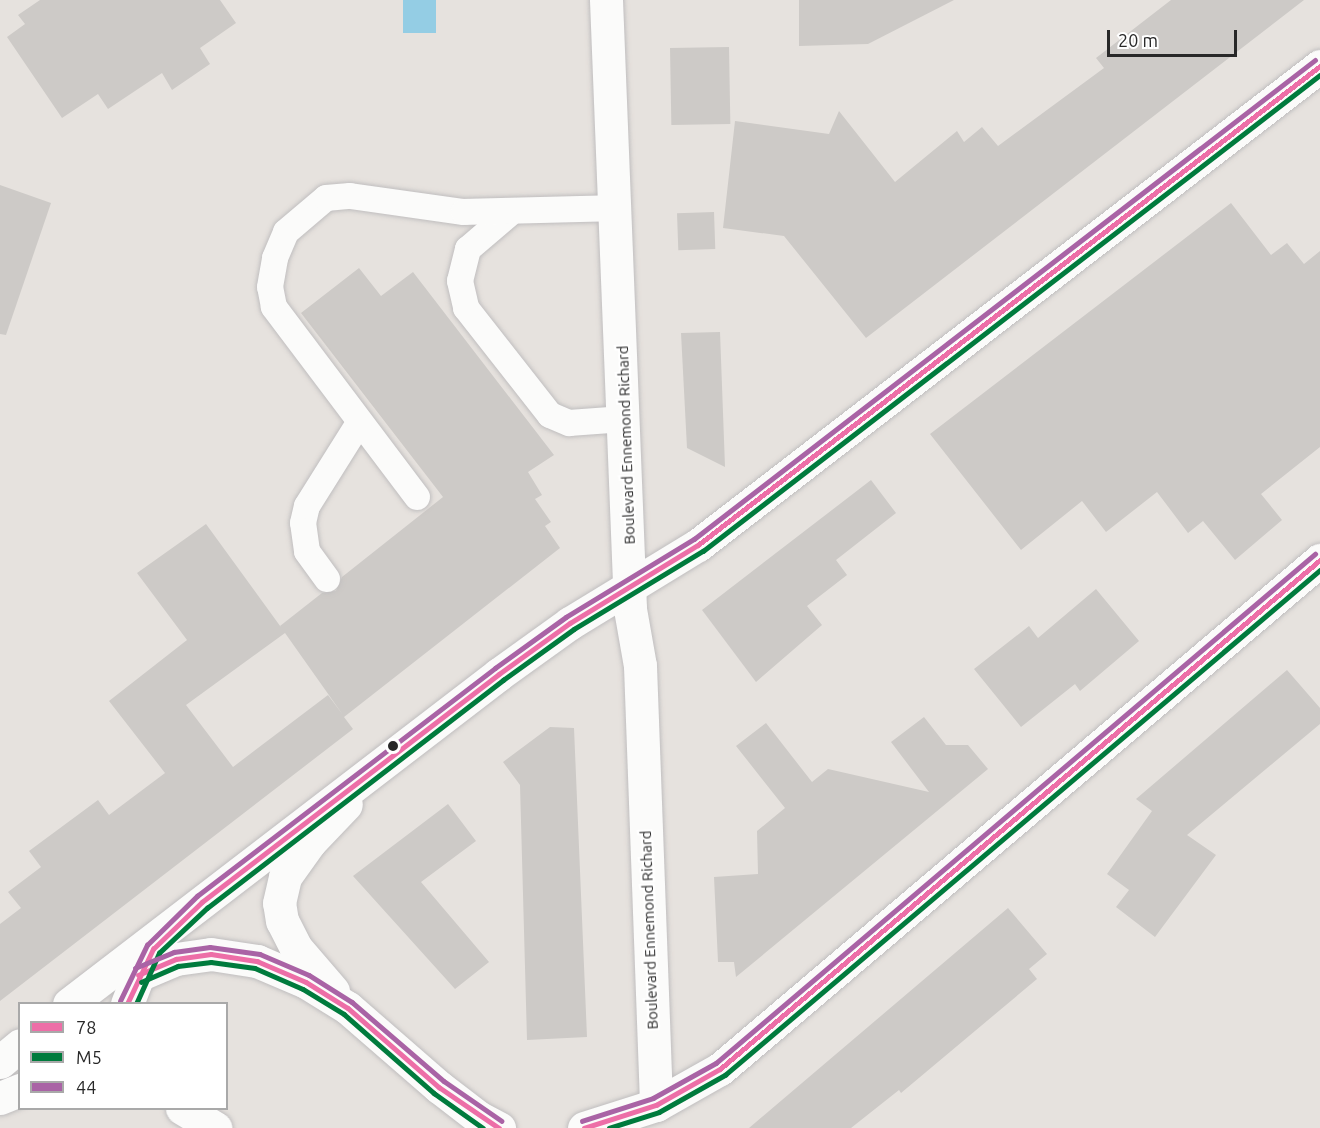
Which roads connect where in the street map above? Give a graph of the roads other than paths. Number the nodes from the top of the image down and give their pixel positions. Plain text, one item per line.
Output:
1 (606, 0) edge
2 (1320, 66) edge
3 (617, 208) junction
4 (509, 214) junction
5 (624, 419) junction
6 (359, 423) junction
7 (417, 497) dead end
8 (1320, 560) edge
9 (327, 579) dead end
10 (630, 584) junction
11 (389, 759) junction
12 (173, 926) junction
13 (132, 989) edge
14 (72, 1002) edge
15 (348, 1008) junction
16 (18, 1047) edge
17 (0, 1062) edge
18 (18, 1091) edge
19 (0, 1098) edge
20 (656, 1105) junction
21 (185, 1110) edge
22 (215, 1128) edge
23 (500, 1128) edge
24 (584, 1128) edge

1 - 3 street, Boulevard Ennemond Richard
2 - 10 street
3 - 4 lane
3 - 5 street, Boulevard Ennemond Richard
4 - 5 lane
4 - 6 lane
5 - 10 street, Boulevard Ennemond Richard
6 - 7 lane
6 - 9 lane
8 - 20 street
10 - 11 street
10 - 20 street, Boulevard Ennemond Richard
11 - 12 street
11 - 15 street
12 - 13 street
12 - 14 street
13 - 15 street
15 - 23 street
16 - 17 street
18 - 19 street
20 - 24 street
21 - 22 street

